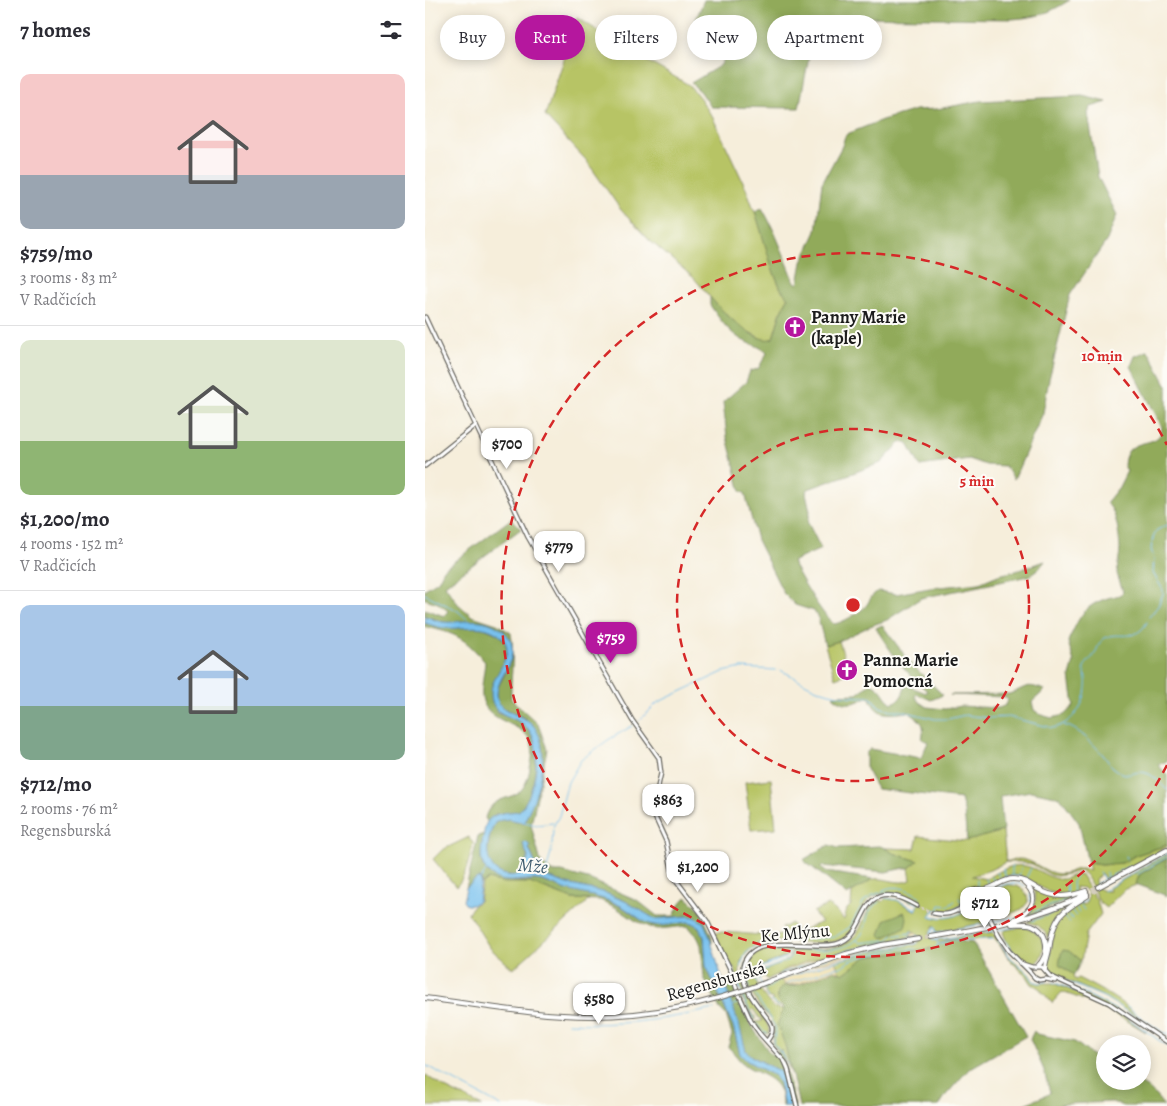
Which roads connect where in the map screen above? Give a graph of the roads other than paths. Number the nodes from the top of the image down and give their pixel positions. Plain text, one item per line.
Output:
1 (425, 317) edge
2 (475, 426) junction
3 (425, 466) edge
4 (1167, 850) edge
5 (1021, 880) junction
6 (995, 886) junction
7 (1099, 887) tunnel mouth
8 (981, 890) junction
9 (1087, 893) junction
10 (971, 896) junction
11 (984, 898) junction
12 (976, 902) junction
13 (917, 906) tunnel mouth
14 (959, 911) junction
15 (986, 912) junction
16 (933, 913) tunnel mouth
17 (1006, 924) junction
18 (931, 937) tunnel mouth
19 (919, 939) tunnel mouth
20 (1020, 963) junction
21 (1037, 967) junction
22 (1045, 971) junction
23 (1033, 975) junction
24 (1043, 979) junction
25 (1063, 983) junction
26 (425, 998) edge
27 (767, 1041) junction
28 (1167, 1042) edge
29 (797, 1106) edge

1 - 2 street
2 - 3 street
2 - 27 street
4 - 7 main road
5 - 6 main road
5 - 9 main road
5 - 17 main road
6 - 8 main road
6 - 11 main road
8 - 10 street
8 - 11 street
9 - 17 main road
9 - 22 main road
10 - 12 street
10 - 14 street
11 - 12 street
11 - 15 street
12 - 14 street
12 - 15 street
13 - 27 street, Ke Mlýnu
14 - 16 street
15 - 20 street, bridge
17 - 18 main road
17 - 21 main road
19 - 26 main road, Regensburská, bridge
20 - 21 street
20 - 23 street
21 - 22 street
21 - 23 street
22 - 24 street
22 - 25 street
23 - 24 street
24 - 25 street
25 - 28 street
27 - 29 street

